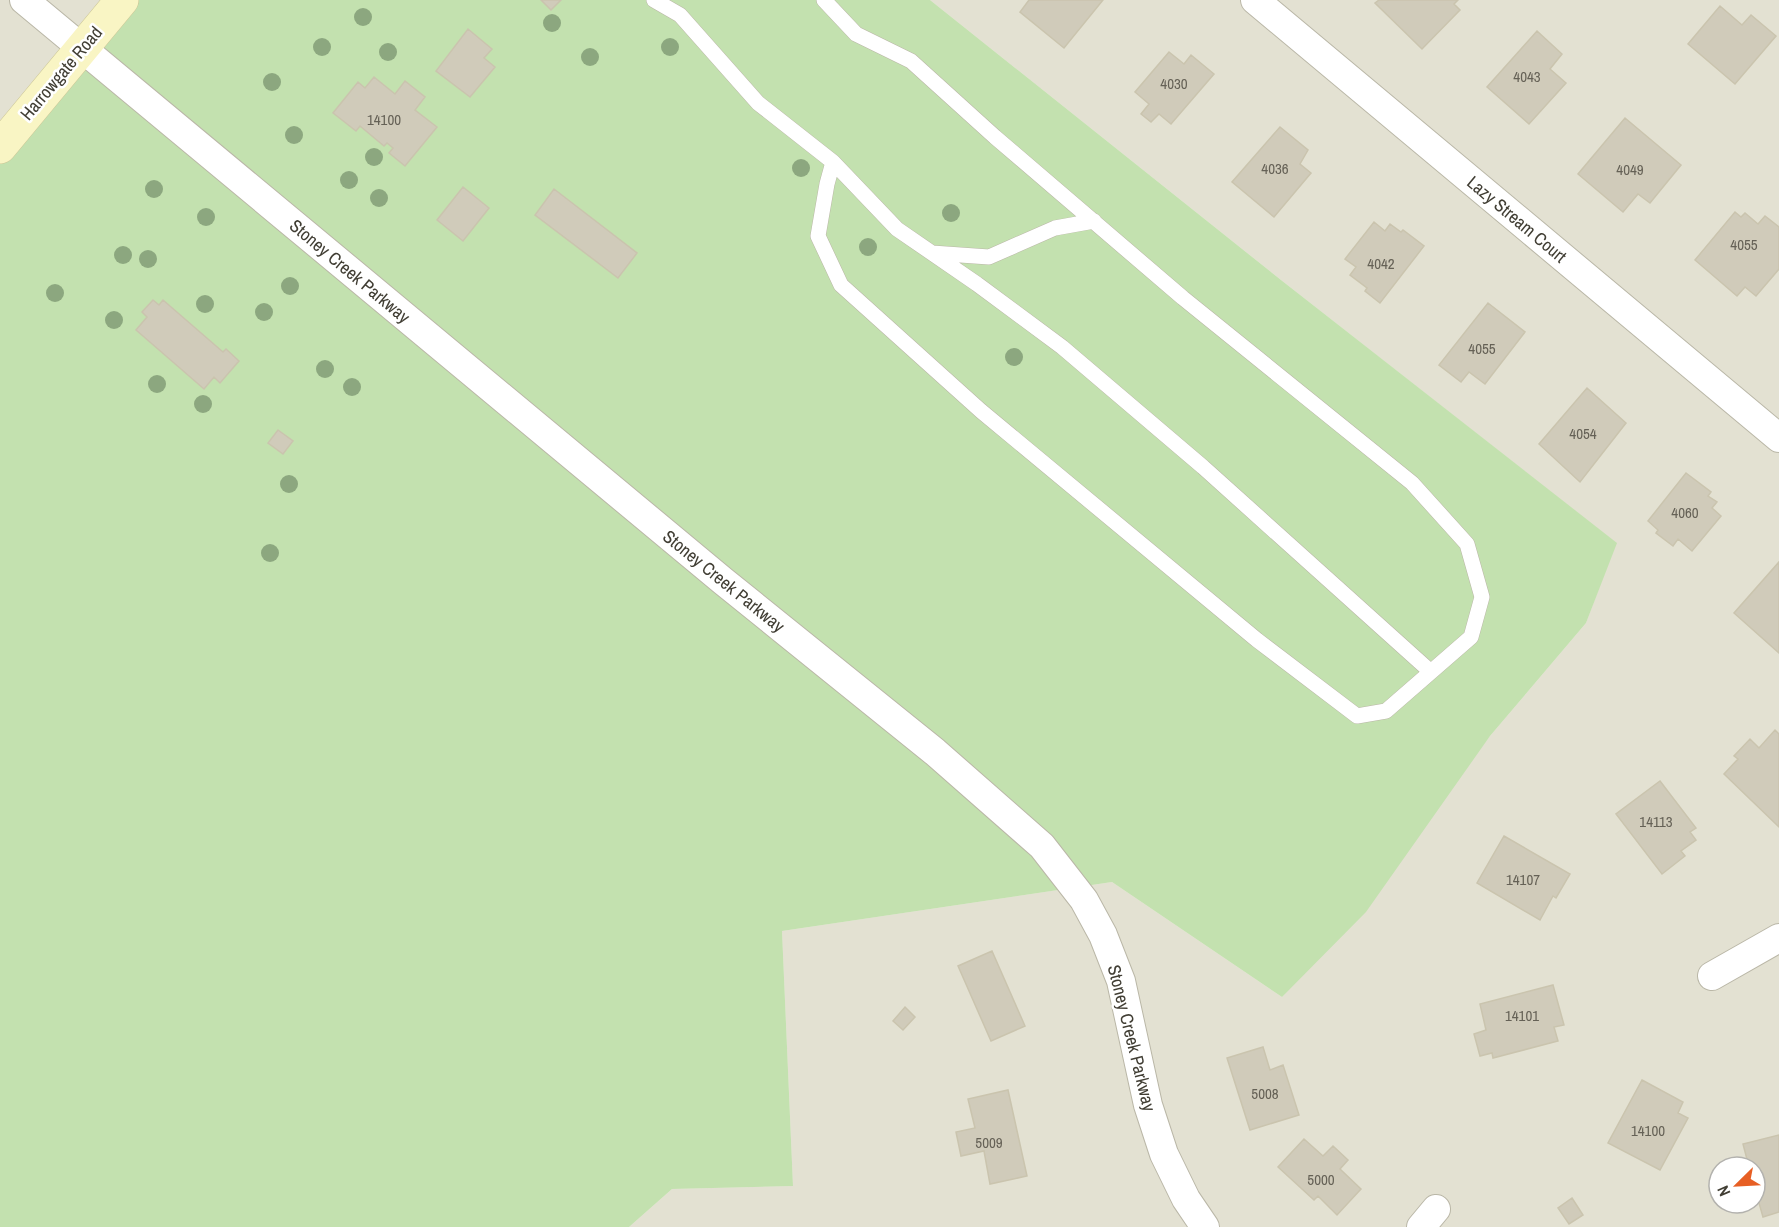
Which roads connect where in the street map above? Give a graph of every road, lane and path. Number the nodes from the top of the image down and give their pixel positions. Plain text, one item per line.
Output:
1 (24, 0) edge
2 (122, 0) edge
3 (654, 0) edge
4 (824, 0) edge
5 (1256, 0) edge
6 (82, 49) junction
7 (0, 147) edge
8 (833, 162) junction
9 (1094, 221) junction
10 (932, 254) junction
11 (1779, 438) edge
12 (1431, 672) junction
13 (1779, 938) edge
14 (1712, 976) dead end
15 (1205, 1227) edge

1 - 6 street, Stoney Creek Parkway
2 - 6 main road, Harrowgate Road
3 - 8 lane
4 - 9 lane
5 - 11 street, Lazy Stream Court
6 - 7 main road, Harrowgate Road
6 - 15 street, Stoney Creek Parkway
8 - 10 lane
8 - 12 lane
9 - 10 lane
9 - 12 lane
10 - 12 lane
13 - 14 street

